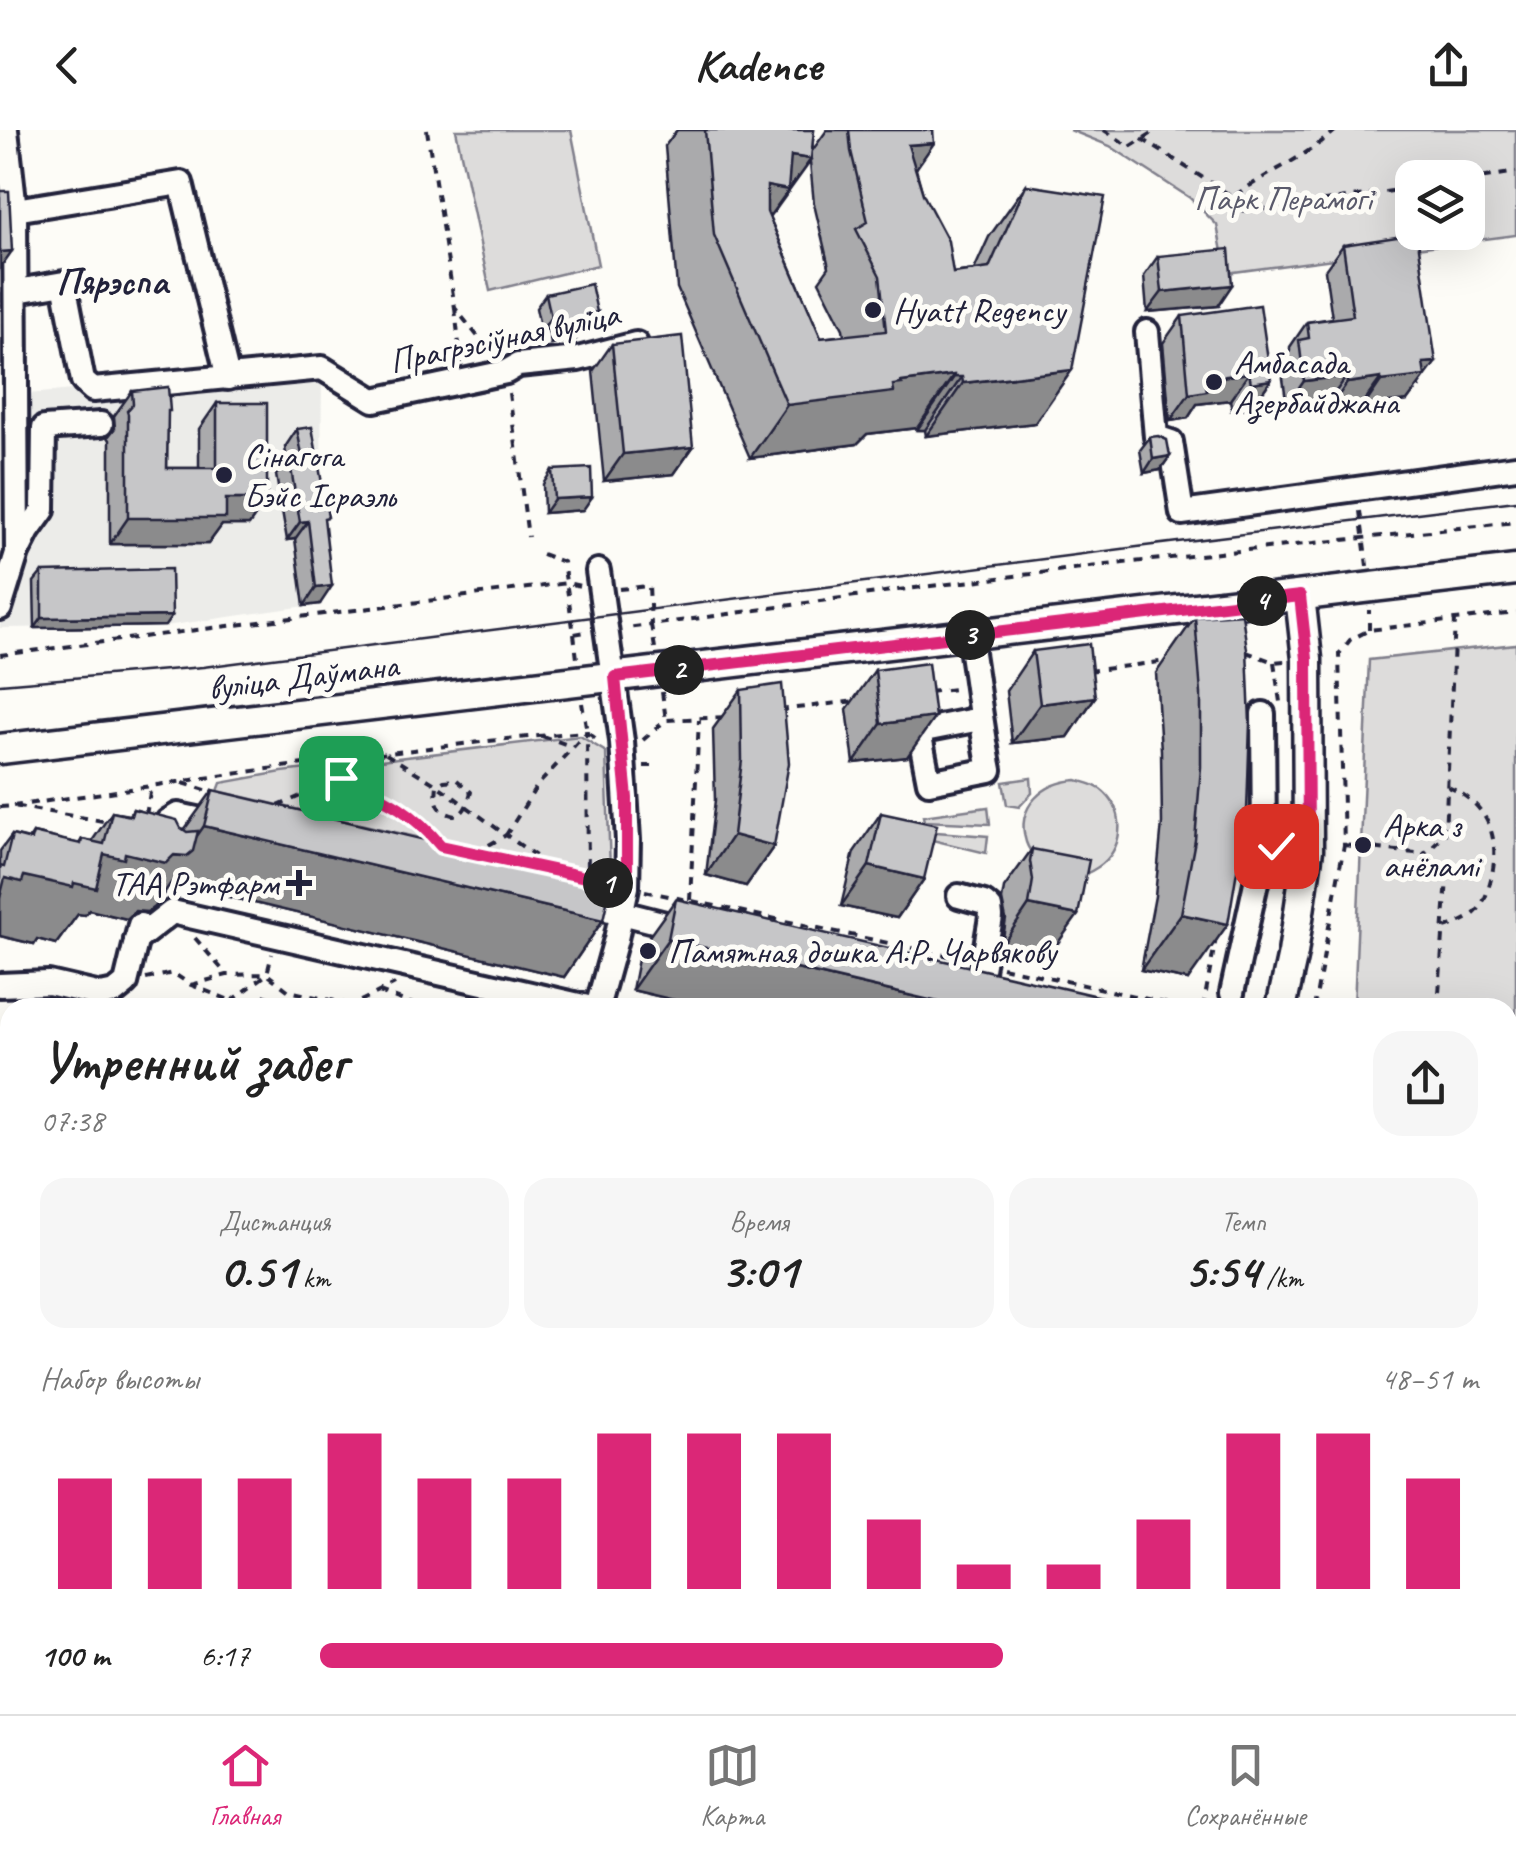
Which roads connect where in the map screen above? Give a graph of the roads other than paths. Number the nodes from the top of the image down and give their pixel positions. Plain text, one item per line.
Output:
1 (6, 130) edge
2 (15, 210) junction
3 (17, 291) junction
4 (1146, 332) dead end
5 (648, 342) edge
6 (228, 378) junction
7 (100, 424) dead end
8 (1516, 467) edge
9 (0, 516) edge
10 (18, 552) junction
11 (1516, 570) edge
12 (598, 571) dead end
13 (1300, 596) junction
14 (0, 608) edge
15 (969, 635) junction
16 (615, 677) junction
17 (1263, 714) dead end
18 (980, 719) dead end
19 (0, 749) edge
20 (242, 829) edge
21 (1264, 846) junction
22 (1308, 850) junction
23 (155, 860) edge
24 (958, 896) dead end
25 (566, 899) edge
26 (622, 914) junction
27 (716, 937) edge
28 (0, 985) edge
29 (1232, 992) dead end
30 (550, 998) edge
31 (597, 998) edge
32 (976, 998) edge
33 (1283, 998) edge

1 - 2 street
2 - 3 street
2 - 6 street
3 - 6 street
3 - 10 street
4 - 8 street
5 - 6 street, Прагрэсіўная вуліца
7 - 10 street
9 - 10 street
10 - 14 street
11 - 13 main road, вуліца Даўмана
12 - 16 street
13 - 15 main road, вуліца Даўмана
13 - 22 main road
15 - 16 main road, вуліца Даўмана
15 - 18 street
16 - 19 main road, вуліца Даўмана
16 - 26 street
17 - 21 street
20 - 23 street
21 - 22 street
21 - 29 street
22 - 33 main road
24 - 32 street
25 - 26 street
26 - 27 street
26 - 31 street
28 - 30 street

